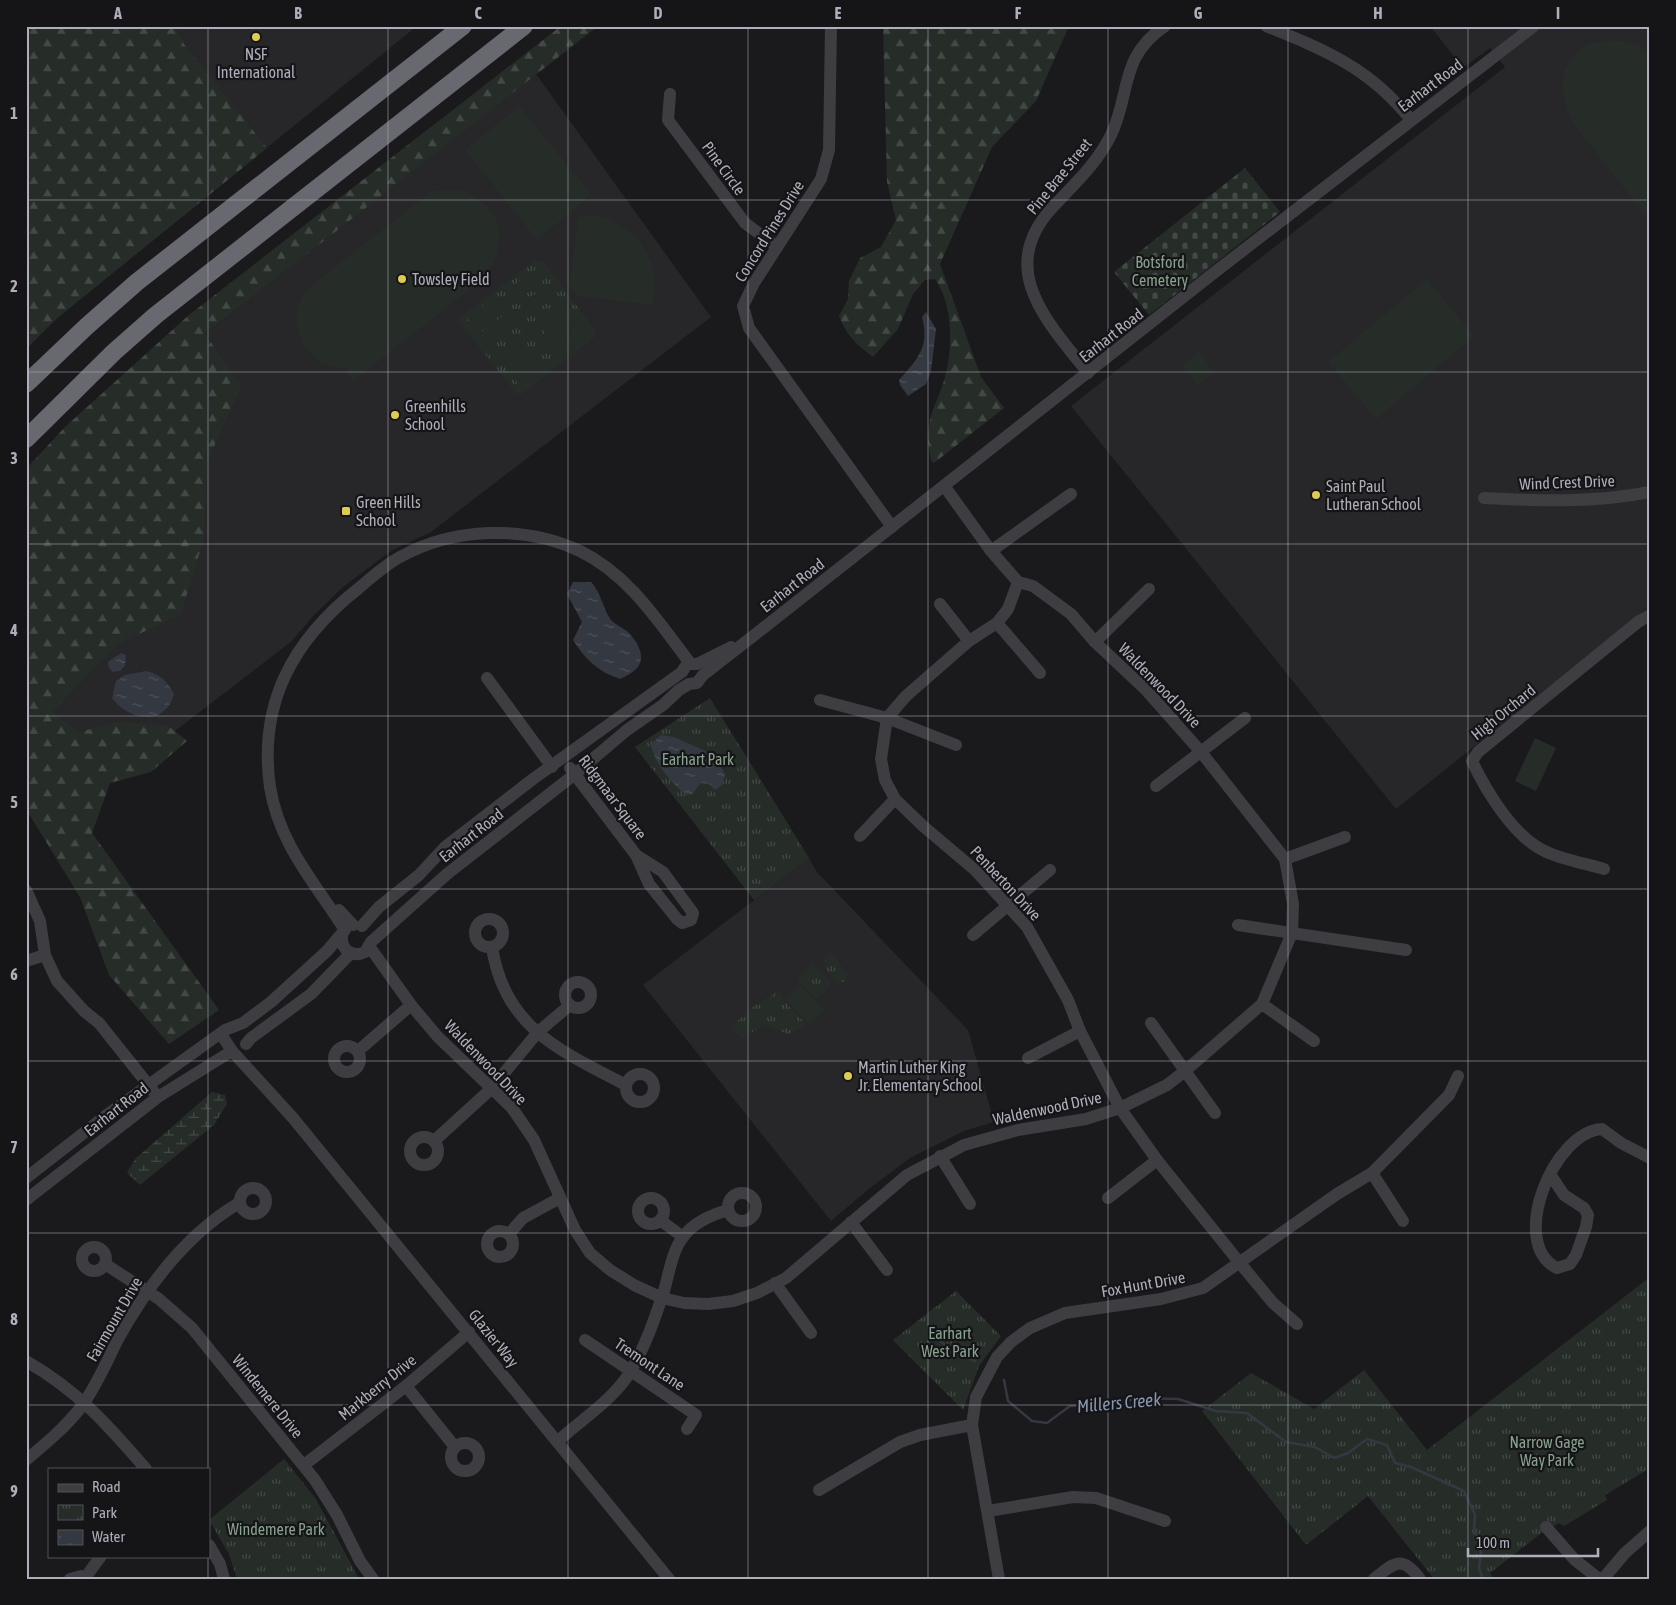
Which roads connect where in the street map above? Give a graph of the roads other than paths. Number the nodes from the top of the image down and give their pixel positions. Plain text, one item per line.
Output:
1 (463, 26) edge
2 (524, 26) edge
3 (830, 26) edge
4 (1164, 26) edge
5 (1266, 26) edge
6 (1534, 26) edge
7 (670, 94) dead end
8 (1411, 120) junction
9 (777, 247) junction
10 (1088, 373) junction
11 (26, 384) edge
12 (26, 439) edge
13 (945, 487) junction
14 (1650, 492) edge
15 (1071, 494) dead end
16 (1484, 498) dead end
17 (892, 528) junction
18 (991, 551) junction
19 (1018, 582) junction
20 (1149, 589) dead end
21 (940, 604) dead end
22 (1650, 615) edge
23 (997, 623) junction
24 (756, 633) junction
25 (969, 641) junction
26 (1095, 642) junction
27 (688, 667) junction
28 (1040, 673) dead end
29 (703, 676) junction
30 (488, 678) dead end
31 (689, 684) junction
32 (820, 700) dead end
33 (887, 718) junction
34 (1246, 718) dead end
35 (956, 745) dead end
36 (1201, 752) junction
37 (564, 759) junction
38 (552, 767) junction
39 (575, 774) junction
40 (1156, 786) dead end
41 (895, 798) junction
42 (860, 836) dead end
43 (1345, 837) dead end
44 (636, 855) junction
45 (1285, 859) junction
46 (1604, 869) dead end
47 (1050, 870) dead end
48 (26, 890) edge
49 (1008, 904) junction
50 (1238, 925) dead end
51 (350, 929) junction
52 (1292, 933) junction
53 (973, 935) dead end
54 (492, 947) dead end
55 (364, 948) junction
56 (1406, 950) dead end
57 (45, 955) junction
58 (26, 961) edge
59 (1262, 1004) junction
60 (411, 1005) junction
61 (570, 1005) dead end
62 (1151, 1023) dead end
63 (227, 1031) junction
64 (1080, 1031) junction
65 (538, 1032) junction
66 (1314, 1042) dead end
67 (240, 1050) junction
68 (358, 1050) dead end
69 (1028, 1058) dead end
70 (1185, 1071) junction
71 (1458, 1076) dead end
72 (626, 1084) dead end
73 (150, 1086) junction
74 (492, 1089) junction
75 (158, 1096) junction
76 (1120, 1108) junction
77 (1214, 1113) dead end
78 (434, 1142) dead end
79 (940, 1156) junction
80 (1650, 1158) edge
81 (1157, 1160) junction
82 (1372, 1173) junction
83 (1550, 1174) junction
84 (26, 1178) edge
85 (560, 1198) junction
86 (1108, 1198) dead end
87 (26, 1200) edge
88 (240, 1203) dead end
89 (970, 1204) dead end
90 (728, 1210) dead end
91 (660, 1220) dead end
92 (1403, 1221) dead end
93 (851, 1222) junction
94 (509, 1234) dead end
95 (683, 1237) junction
96 (1239, 1262) junction
97 (105, 1264) dead end
98 (887, 1270) dead end
99 (775, 1284) junction
100 (148, 1291) junction
101 (662, 1298) junction
102 (1297, 1324) dead end
103 (469, 1332) junction
104 (811, 1333) dead end
105 (585, 1340) dead end
106 (26, 1361) edge
107 (631, 1371) junction
108 (406, 1386) junction
109 (85, 1401) junction
110 (972, 1425) junction
111 (686, 1429) dead end
112 (558, 1440) junction
113 (456, 1447) dead end
114 (26, 1460) edge
115 (304, 1465) junction
116 (145, 1468) edge
117 (819, 1490) dead end
118 (988, 1511) junction
119 (1165, 1521) dead end
120 (1546, 1527) dead end
121 (1650, 1531) edge
122 (210, 1547) edge
123 (100, 1558) edge
124 (1416, 1574) edge
125 (86, 1578) edge
126 (70, 1579) edge
127 (224, 1579) edge
128 (373, 1579) edge
129 (669, 1579) edge
130 (999, 1579) edge
131 (1374, 1579) edge
132 (1599, 1579) edge
133 (1603, 1579) edge

1 - 11 highway
2 - 12 highway
3 - 9 street, Concord Pines Drive
4 - 10 street, Pine Brae Street
5 - 8 street
6 - 8 street, Earhart Road
7 - 9 street, Pine Circle
8 - 10 street, Earhart Road
9 - 17 street, Concord Pines Drive
10 - 13 street, Earhart Road
13 - 17 street, Earhart Road
13 - 18 street, Waldenwood Drive
14 - 16 street, Wind Crest Drive
15 - 18 street
17 - 24 street, Earhart Road
18 - 19 street, Waldenwood Drive
19 - 23 street
19 - 26 street, Waldenwood Drive
20 - 26 street, Waldenwood Drive
21 - 25 street
22 - 46 street, High Orchard
23 - 25 street
23 - 28 street
24 - 27 street, Earhart Road
24 - 29 street, Earhart Road
25 - 33 street
26 - 36 street, Waldenwood Drive
27 - 29 street
27 - 31 street
27 - 37 street, Earhart Road
27 - 51 street
29 - 31 street, Earhart Road
30 - 38 street
31 - 39 street, Earhart Road
32 - 33 street
33 - 35 street
33 - 41 street, Penberton Drive
34 - 36 street, Waldenwood Drive
36 - 40 street, Waldenwood Drive
36 - 45 street, Waldenwood Drive
37 - 38 street, Earhart Road
37 - 39 street, Ridgmaar Square
38 - 51 street, Earhart Road
39 - 44 street, Ridgmaar Square
39 - 55 street, Earhart Road
41 - 42 street
41 - 49 street, Penberton Drive
43 - 45 street
44 - 44 street, Ridgmaar Square
45 - 52 street, Waldenwood Drive
47 - 49 street
48 - 57 street
49 - 53 street
49 - 64 street, Penberton Drive
50 - 52 street
51 - 55 street
51 - 55 street
51 - 63 street, Earhart Road
52 - 56 street
52 - 59 street, Waldenwood Drive
54 - 65 street
55 - 60 street, Waldenwood Drive
55 - 67 street, Earhart Road
57 - 58 street
57 - 73 street
59 - 66 street
59 - 70 street, Waldenwood Drive
60 - 68 street
60 - 74 street, Waldenwood Drive
61 - 65 street
62 - 70 street
63 - 67 street
63 - 73 street, Earhart Road
64 - 69 street
64 - 76 street, Penberton Drive
65 - 72 street
65 - 74 street
67 - 75 street, Earhart Road
67 - 103 street, Glazier Way
70 - 76 street, Waldenwood Drive
70 - 77 street
71 - 82 street, Fox Hunt Drive
73 - 75 street
73 - 84 street, Earhart Road
74 - 78 street
74 - 85 street, Waldenwood Drive
75 - 87 street, Earhart Road
76 - 79 street, Waldenwood Drive
76 - 81 street, Penberton Drive
79 - 89 street
79 - 93 street, Waldenwood Drive
80 - 83 street
81 - 86 street
81 - 96 street, Penberton Drive
82 - 92 street
82 - 96 street, Fox Hunt Drive
83 - 83 street
85 - 94 street
85 - 101 street, Waldenwood Drive
88 - 100 street, Fairmount Drive
90 - 95 street
91 - 95 street
93 - 98 street
93 - 99 street, Waldenwood Drive
95 - 101 street
96 - 102 street, Penberton Drive
96 - 110 street, Fox Hunt Drive
97 - 100 street, Windemere Drive
99 - 101 street, Waldenwood Drive
99 - 104 street
100 - 109 street, Fairmount Drive
100 - 115 street, Windemere Drive
101 - 107 street
103 - 108 street, Markberry Drive
103 - 112 street, Glazier Way
105 - 107 street, Tremont Lane
106 - 109 street
107 - 111 street, Tremont Lane
107 - 112 street
108 - 113 street
108 - 115 street, Markberry Drive
109 - 114 street, Fairmount Drive
109 - 116 street
110 - 117 street
110 - 118 street, Fox Hunt Drive
112 - 129 street, Glazier Way
115 - 128 street, Windemere Drive
118 - 119 street
118 - 130 street, Fox Hunt Drive
120 - 132 street
121 - 133 street
122 - 127 street
123 - 125 street
124 - 131 street
125 - 126 street

